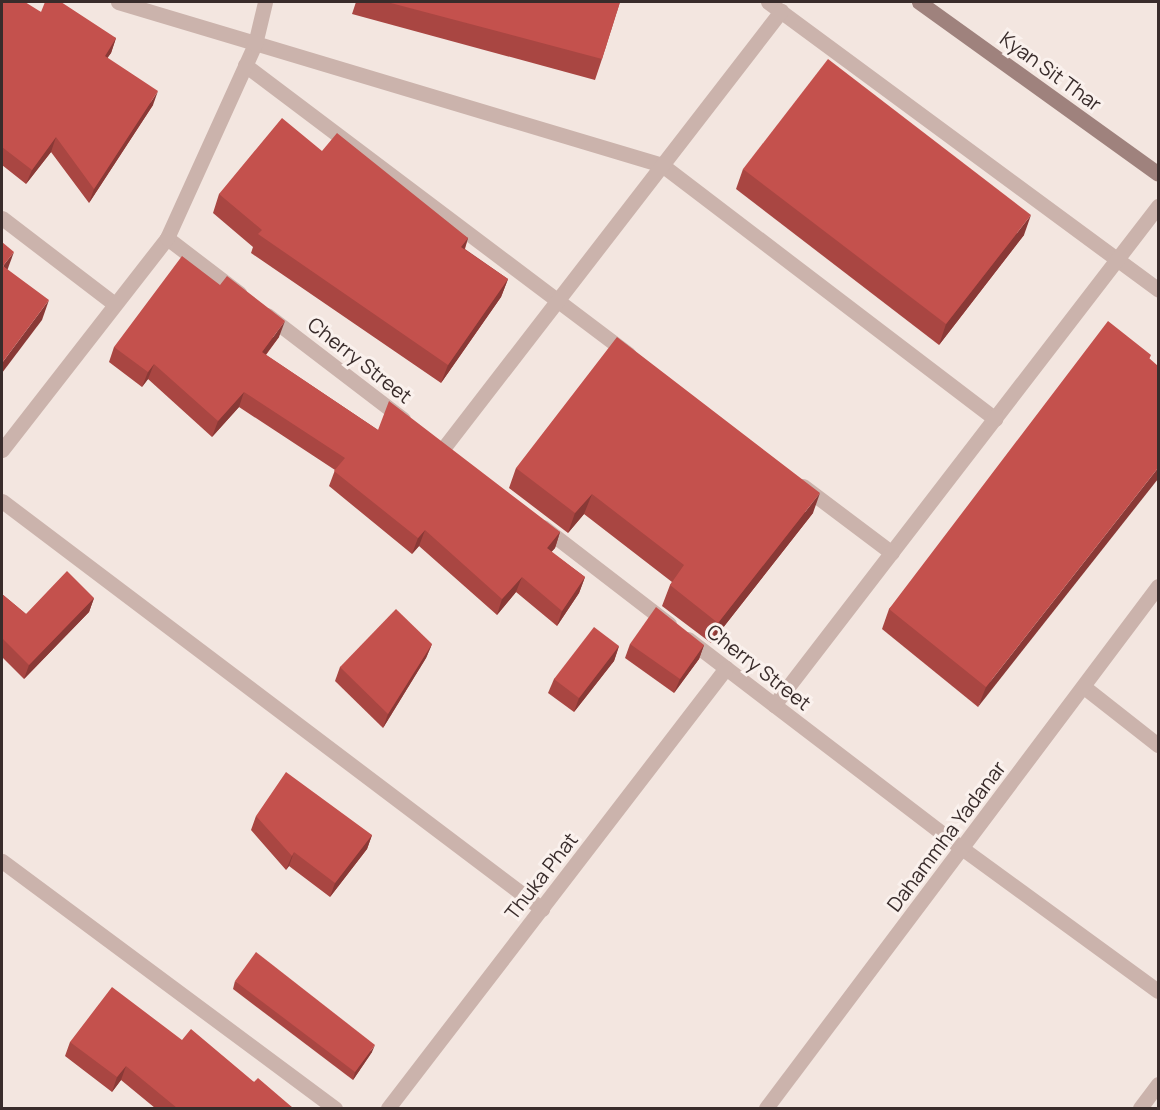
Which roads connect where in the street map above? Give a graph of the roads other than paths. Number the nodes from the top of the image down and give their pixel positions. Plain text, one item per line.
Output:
1 (118, 2) edge
2 (265, 2) edge
3 (768, 2) edge
4 (919, 2) edge
5 (781, 11) junction
6 (255, 44) junction
7 (245, 65) junction
8 (662, 165) junction
9 (1158, 174) edge
10 (1158, 206) edge
11 (2, 218) edge
12 (167, 238) junction
13 (1118, 260) junction
14 (1158, 290) edge
15 (557, 301) junction
16 (113, 303) junction
17 (643, 366) edge
18 (995, 419) junction
19 (414, 428) edge
20 (2, 450) edge
21 (442, 450) edge
22 (787, 474) edge
23 (2, 501) edge
24 (528, 515) edge
25 (892, 553) junction
26 (1158, 586) edge
27 (726, 668) junction
28 (1084, 687) junction
29 (774, 705) junction
30 (1158, 744) edge
31 (963, 849) junction
32 (2, 861) edge
33 (542, 909) junction
34 (1158, 991) edge
35 (1158, 1084) edge
36 (335, 1108) edge
37 (388, 1108) edge
38 (766, 1108) edge
39 (1140, 1108) edge

1 - 6 street
2 - 6 street
3 - 5 street
4 - 9 main road, Kyan Sit Thar
5 - 8 street
5 - 13 street
6 - 7 street
6 - 8 street
7 - 12 street
7 - 15 street
8 - 15 street
8 - 18 street
10 - 13 street
11 - 16 street
12 - 16 street
12 - 19 street, Cherry Street
13 - 14 street
13 - 18 street
15 - 17 street
15 - 21 street
16 - 20 street
18 - 25 street
22 - 25 street
23 - 33 street
24 - 27 street, Cherry Street
25 - 29 street
26 - 28 street, Dahammha Yadanar
27 - 29 street, Cherry Street
27 - 33 street, Thuka Phat
28 - 30 street
28 - 31 street, Dahammha Yadanar
29 - 31 street, Cherry Street
31 - 34 street, Cherry Street
31 - 38 street, Dahammha Yadanar
32 - 36 street
33 - 37 street, Thuka Phat
35 - 39 street

